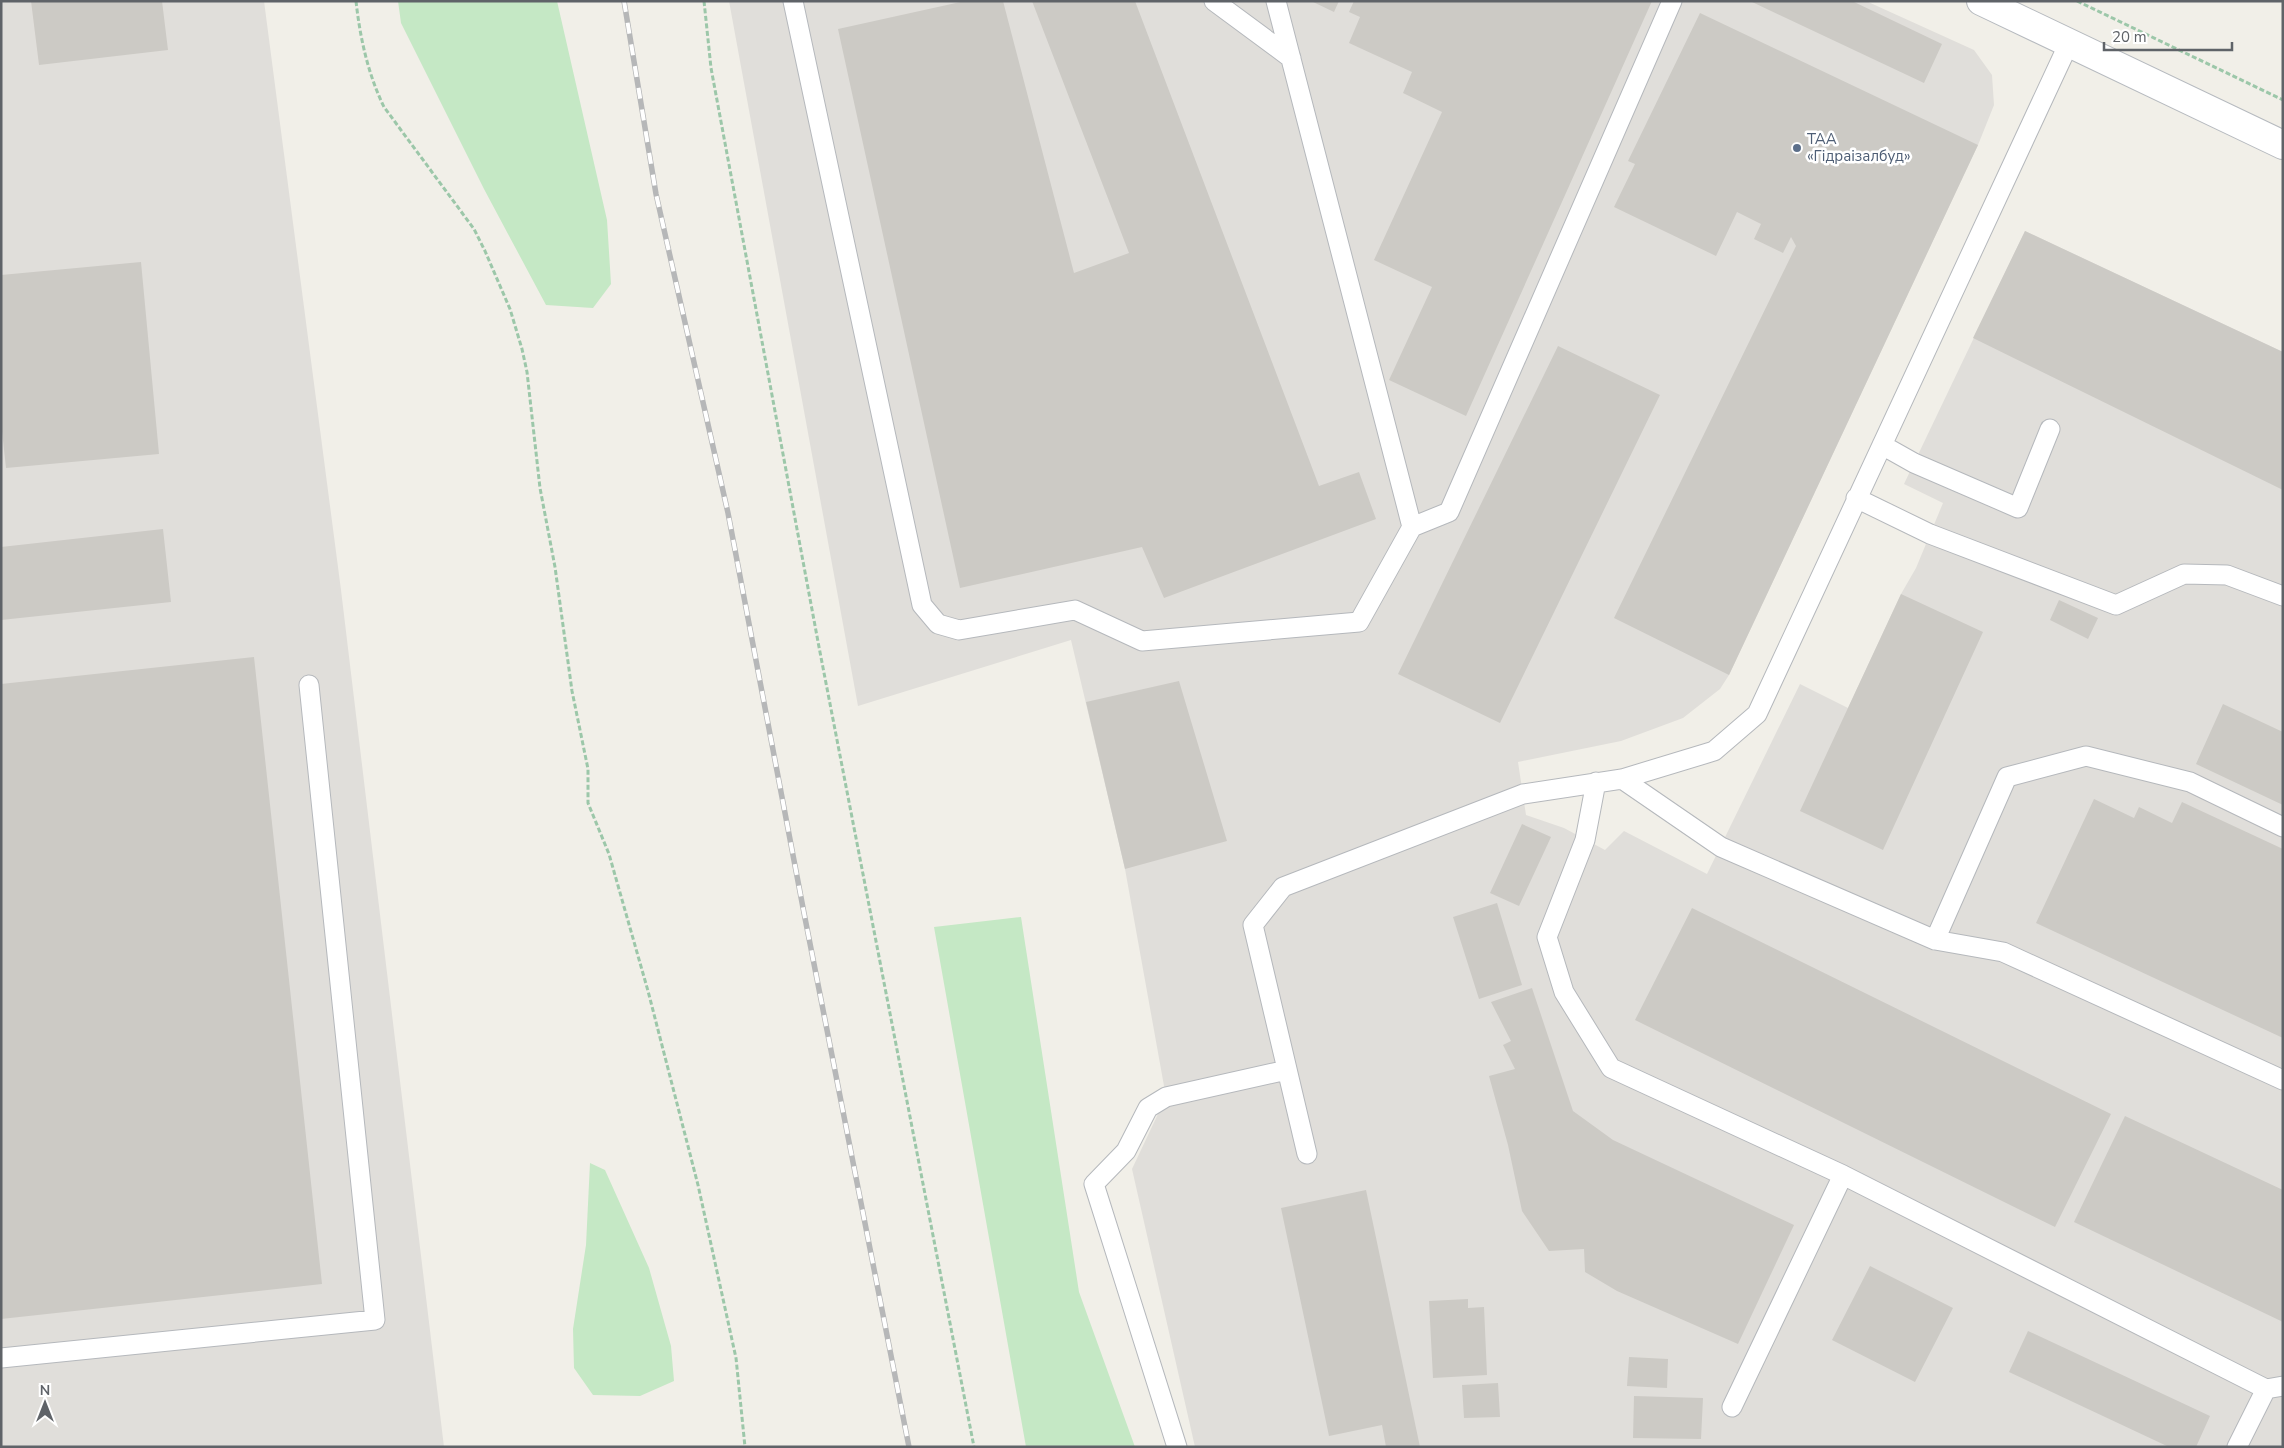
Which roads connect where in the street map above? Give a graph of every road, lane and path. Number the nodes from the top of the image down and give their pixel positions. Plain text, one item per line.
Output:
1 (356, 1) edge
2 (704, 1) edge
3 (794, 1) edge
4 (1214, 1) edge
5 (1276, 1) edge
6 (1672, 1) edge
7 (1981, 1) edge
8 (2077, 1) edge
9 (2069, 43) junction
10 (1290, 58) junction
11 (2283, 100) edge
12 (2283, 145) edge
13 (2050, 430) dead end
14 (1882, 445) junction
15 (1856, 498) junction
16 (1412, 527) junction
17 (2283, 596) edge
18 (309, 685) dead end
19 (1622, 778) junction
20 (1596, 782) junction
21 (2283, 826) edge
22 (1935, 940) junction
23 (1287, 1070) junction
24 (2283, 1080) edge
25 (1307, 1154) dead end
26 (1843, 1175) junction
27 (1, 1358) edge
28 (2275, 1388) edge
29 (1732, 1407) dead end
30 (745, 1447) edge
31 (974, 1447) edge
32 (1177, 1447) edge
33 (2237, 1447) edge

1 - 30 path
2 - 31 path
3 - 16 lane
4 - 10 lane
5 - 10 lane
6 - 16 lane
7 - 9 main road
8 - 11 path
9 - 12 main road
9 - 14 lane
10 - 16 lane
13 - 14 lane
14 - 15 lane
15 - 17 lane
15 - 19 lane
18 - 27 lane
19 - 20 lane
19 - 22 lane
20 - 23 lane
20 - 26 lane
21 - 22 lane
22 - 24 lane
23 - 25 lane
23 - 32 lane
26 - 28 lane
26 - 29 lane
28 - 33 lane

